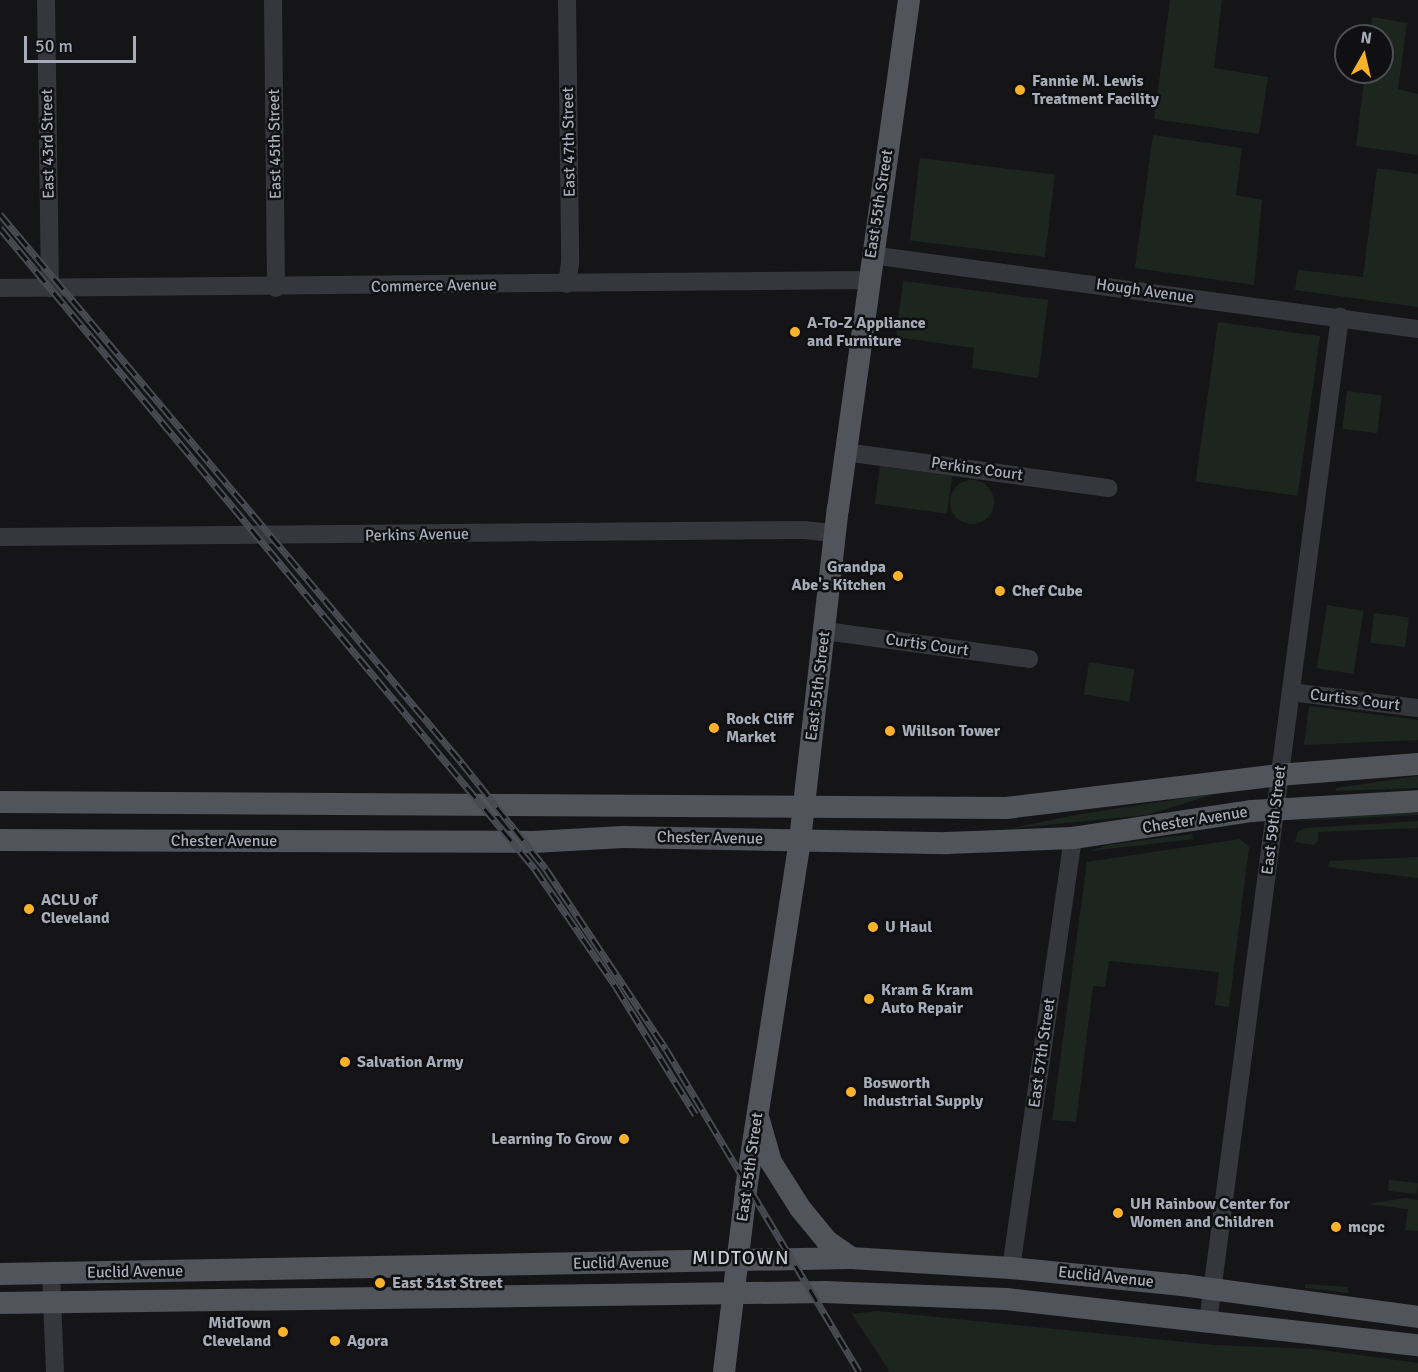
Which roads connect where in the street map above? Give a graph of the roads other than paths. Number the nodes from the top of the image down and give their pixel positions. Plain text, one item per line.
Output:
1 (46, 0) edge
2 (273, 0) edge
3 (567, 0) edge
4 (909, 0) edge
5 (871, 255) junction
6 (868, 280) junction
7 (567, 284) junction
8 (0, 288) edge
9 (50, 288) junction
10 (276, 288) junction
11 (1340, 317) junction
12 (1418, 329) edge
13 (845, 452) junction
14 (1109, 488) dead end
15 (835, 533) junction
16 (0, 537) edge
17 (825, 631) junction
18 (1029, 659) dead end
19 (1291, 692) junction
20 (1418, 708) edge
21 (1418, 764) edge
22 (1278, 775) junction
23 (1418, 801) edge
24 (0, 802) edge
25 (804, 808) junction
26 (1274, 810) junction
27 (1073, 838) junction
28 (0, 840) edge
29 (800, 840) junction
30 (757, 1114) junction
31 (851, 1258) junction
32 (737, 1261) junction
33 (1011, 1268) junction
34 (51, 1273) junction
35 (0, 1274) edge
36 (1212, 1288) junction
37 (733, 1294) junction
38 (53, 1303) junction
39 (0, 1304) edge
40 (1418, 1317) edge
41 (1208, 1322) junction
42 (1418, 1346) edge
43 (55, 1372) edge
44 (724, 1372) edge

1 - 9 street, East 43rd Street
2 - 10 street, East 45th Street
3 - 7 street, East 47th Street
4 - 5 main road, East 55th Street
5 - 6 main road, East 55th Street
5 - 11 street, Hough Avenue
6 - 7 street, Commerce Avenue
6 - 13 main road, East 55th Street
7 - 10 street, Commerce Avenue
8 - 9 street, Commerce Avenue
9 - 10 street, Commerce Avenue
11 - 12 street, Hough Avenue
11 - 19 street, East 59th Street
13 - 14 street, Perkins Court
13 - 15 main road, East 55th Street
15 - 16 street, Perkins Avenue
15 - 17 main road, East 55th Street
17 - 18 street, Curtis Court
17 - 25 main road, East 55th Street
19 - 20 street, Curtiss Court
19 - 22 street, East 59th Street
21 - 22 main road, Chester Avenue
22 - 25 main road, Chester Avenue
22 - 26 street, East 59th Street
23 - 26 main road, Chester Avenue
24 - 25 main road, Chester Avenue
25 - 29 main road, East 55th Street
26 - 27 main road, Chester Avenue
26 - 36 street, East 59th Street
27 - 29 main road, Chester Avenue
27 - 33 street, East 57th Street
28 - 29 main road, Chester Avenue
29 - 30 main road, East 55th Street
30 - 31 main road
30 - 32 main road, East 55th Street
31 - 32 main road, Euclid Avenue
31 - 33 main road, Euclid Avenue
32 - 34 main road, Euclid Avenue
32 - 37 main road, East 55th Street
33 - 36 main road, Euclid Avenue
34 - 35 main road, Euclid Avenue
34 - 38 street
36 - 40 main road, Euclid Avenue
36 - 41 street, East 59th Street
37 - 38 main road, Euclid Avenue
37 - 41 main road, Euclid Avenue
37 - 44 main road, East 55th Street
38 - 39 main road, Euclid Avenue
38 - 43 street
41 - 42 main road, Euclid Avenue

